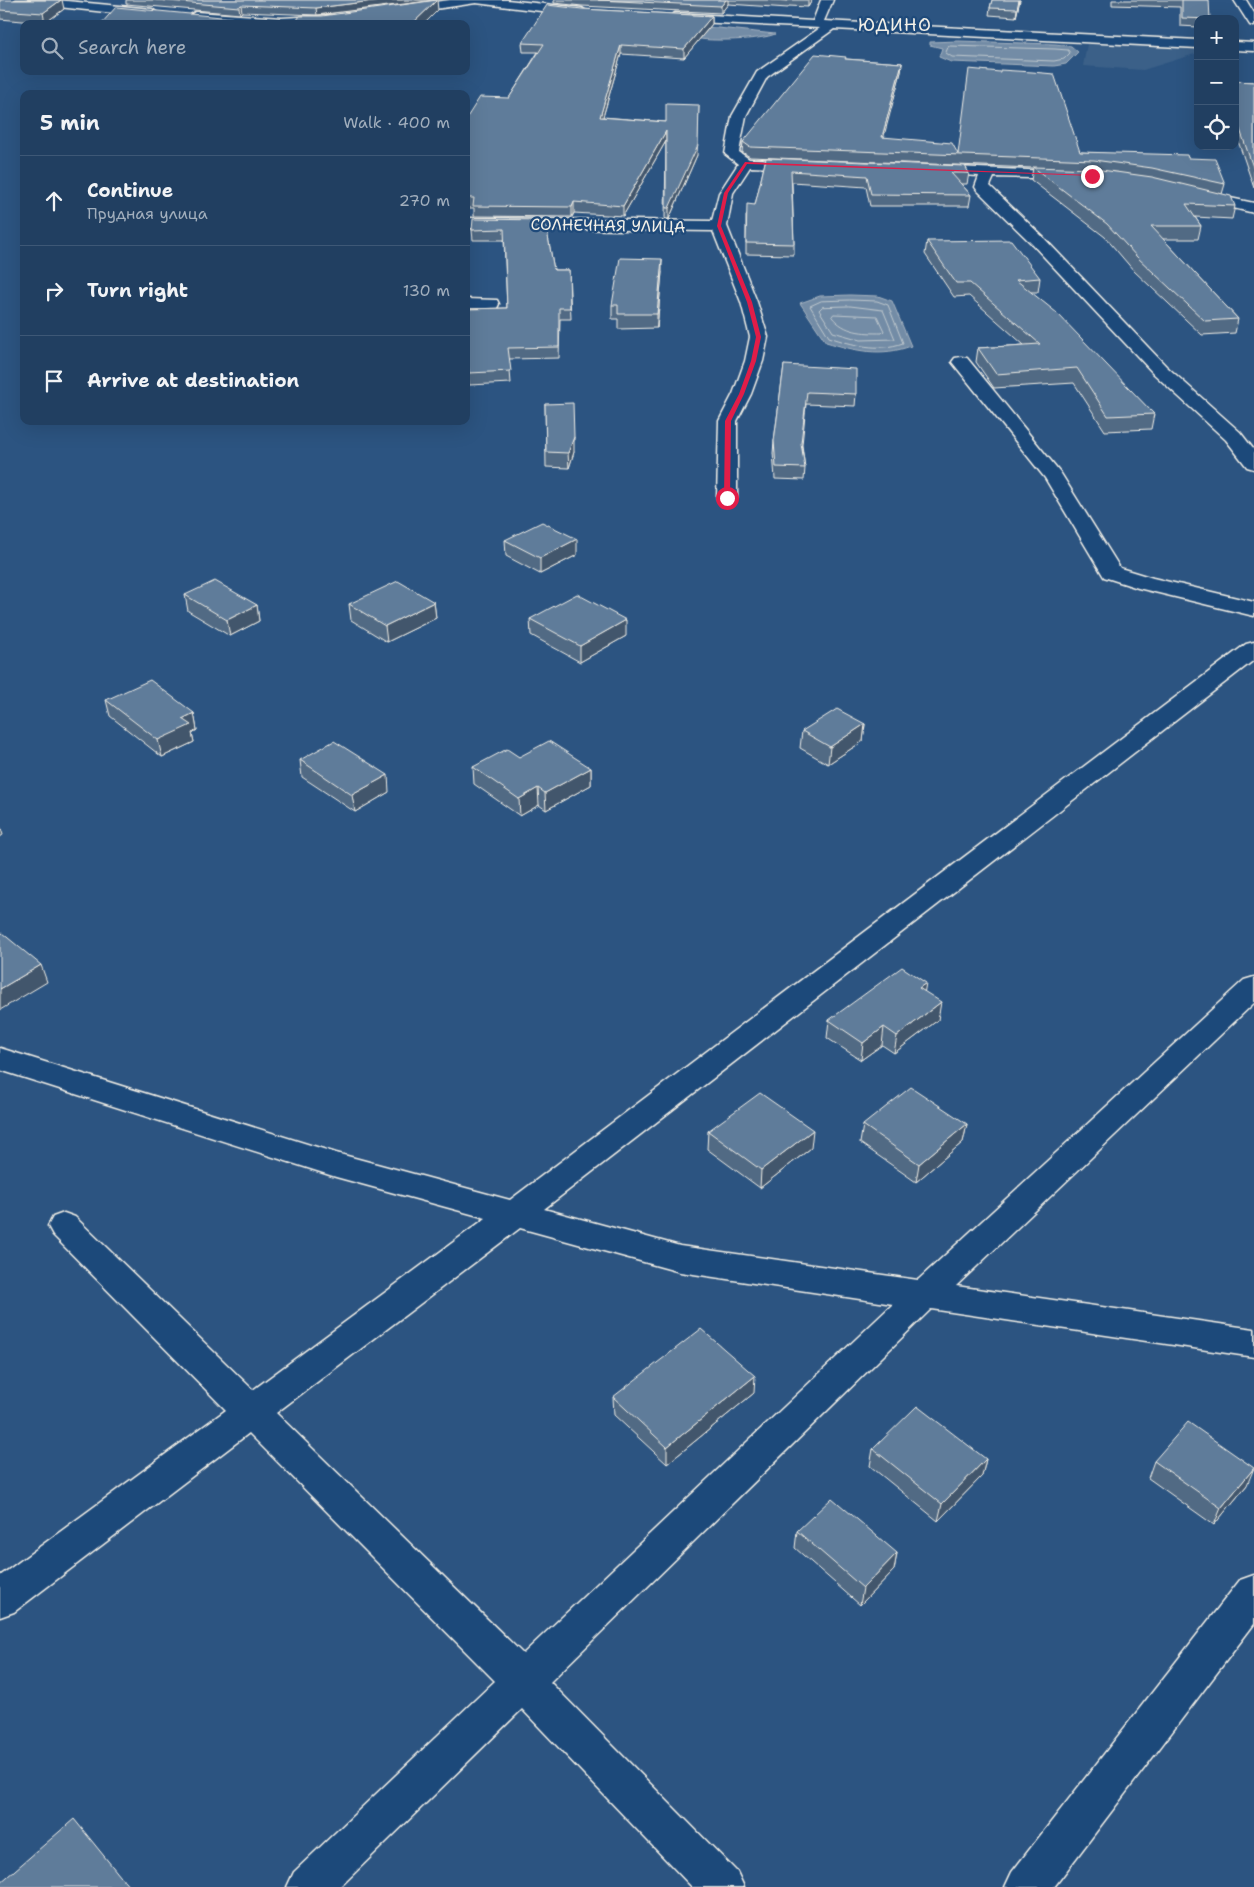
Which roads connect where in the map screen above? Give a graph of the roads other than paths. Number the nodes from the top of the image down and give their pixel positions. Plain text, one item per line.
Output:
1 (21, 0) edge
2 (133, 0) edge
3 (476, 0) edge
4 (827, 0) edge
5 (1240, 0) edge
6 (117, 9) junction
7 (392, 12) edge
8 (592, 13) edge
9 (161, 14) edge
10 (179, 15) edge
11 (660, 16) edge
12 (346, 18) edge
13 (236, 20) edge
14 (332, 20) edge
15 (1254, 22) edge
16 (824, 25) junction
17 (1194, 44) edge
18 (1239, 46) edge
19 (1254, 47) edge
20 (746, 163) junction
21 (814, 166) edge
22 (920, 170) edge
23 (988, 173) junction
24 (1082, 176) edge
25 (1179, 190) edge
26 (1254, 208) edge
27 (470, 223) edge
28 (719, 226) junction
29 (470, 304) edge
30 (492, 304) dead end
31 (961, 362) dead end
32 (1254, 463) edge
33 (727, 498) dead end
34 (1254, 609) edge
35 (1254, 649) edge
36 (1254, 987) edge
37 (0, 1059) edge
38 (515, 1214) junction
39 (64, 1226) dead end
40 (924, 1295) junction
41 (1254, 1343) edge
42 (250, 1412) junction
43 (1254, 1593) edge
44 (0, 1599) edge
45 (523, 1682) junction
46 (309, 1887) edge
47 (722, 1887) edge
48 (1027, 1887) edge

1 - 6 street
2 - 6 street
3 - 7 street
3 - 8 street
4 - 16 street
5 - 15 street
6 - 9 street
10 - 13 street
11 - 16 street
12 - 14 street
16 - 17 street
16 - 20 street
18 - 19 street
20 - 21 street
20 - 28 street
22 - 23 street
23 - 24 street
23 - 32 street
25 - 26 street
27 - 28 street, СОЛНЕЧНАЯ УЛИЦА
28 - 33 street
29 - 30 street
31 - 34 street
35 - 38 street
36 - 40 street
37 - 38 street
38 - 40 street
38 - 42 street
39 - 42 street
40 - 41 street
40 - 45 street
42 - 44 street
42 - 45 street
43 - 48 street
45 - 46 street
45 - 47 street

